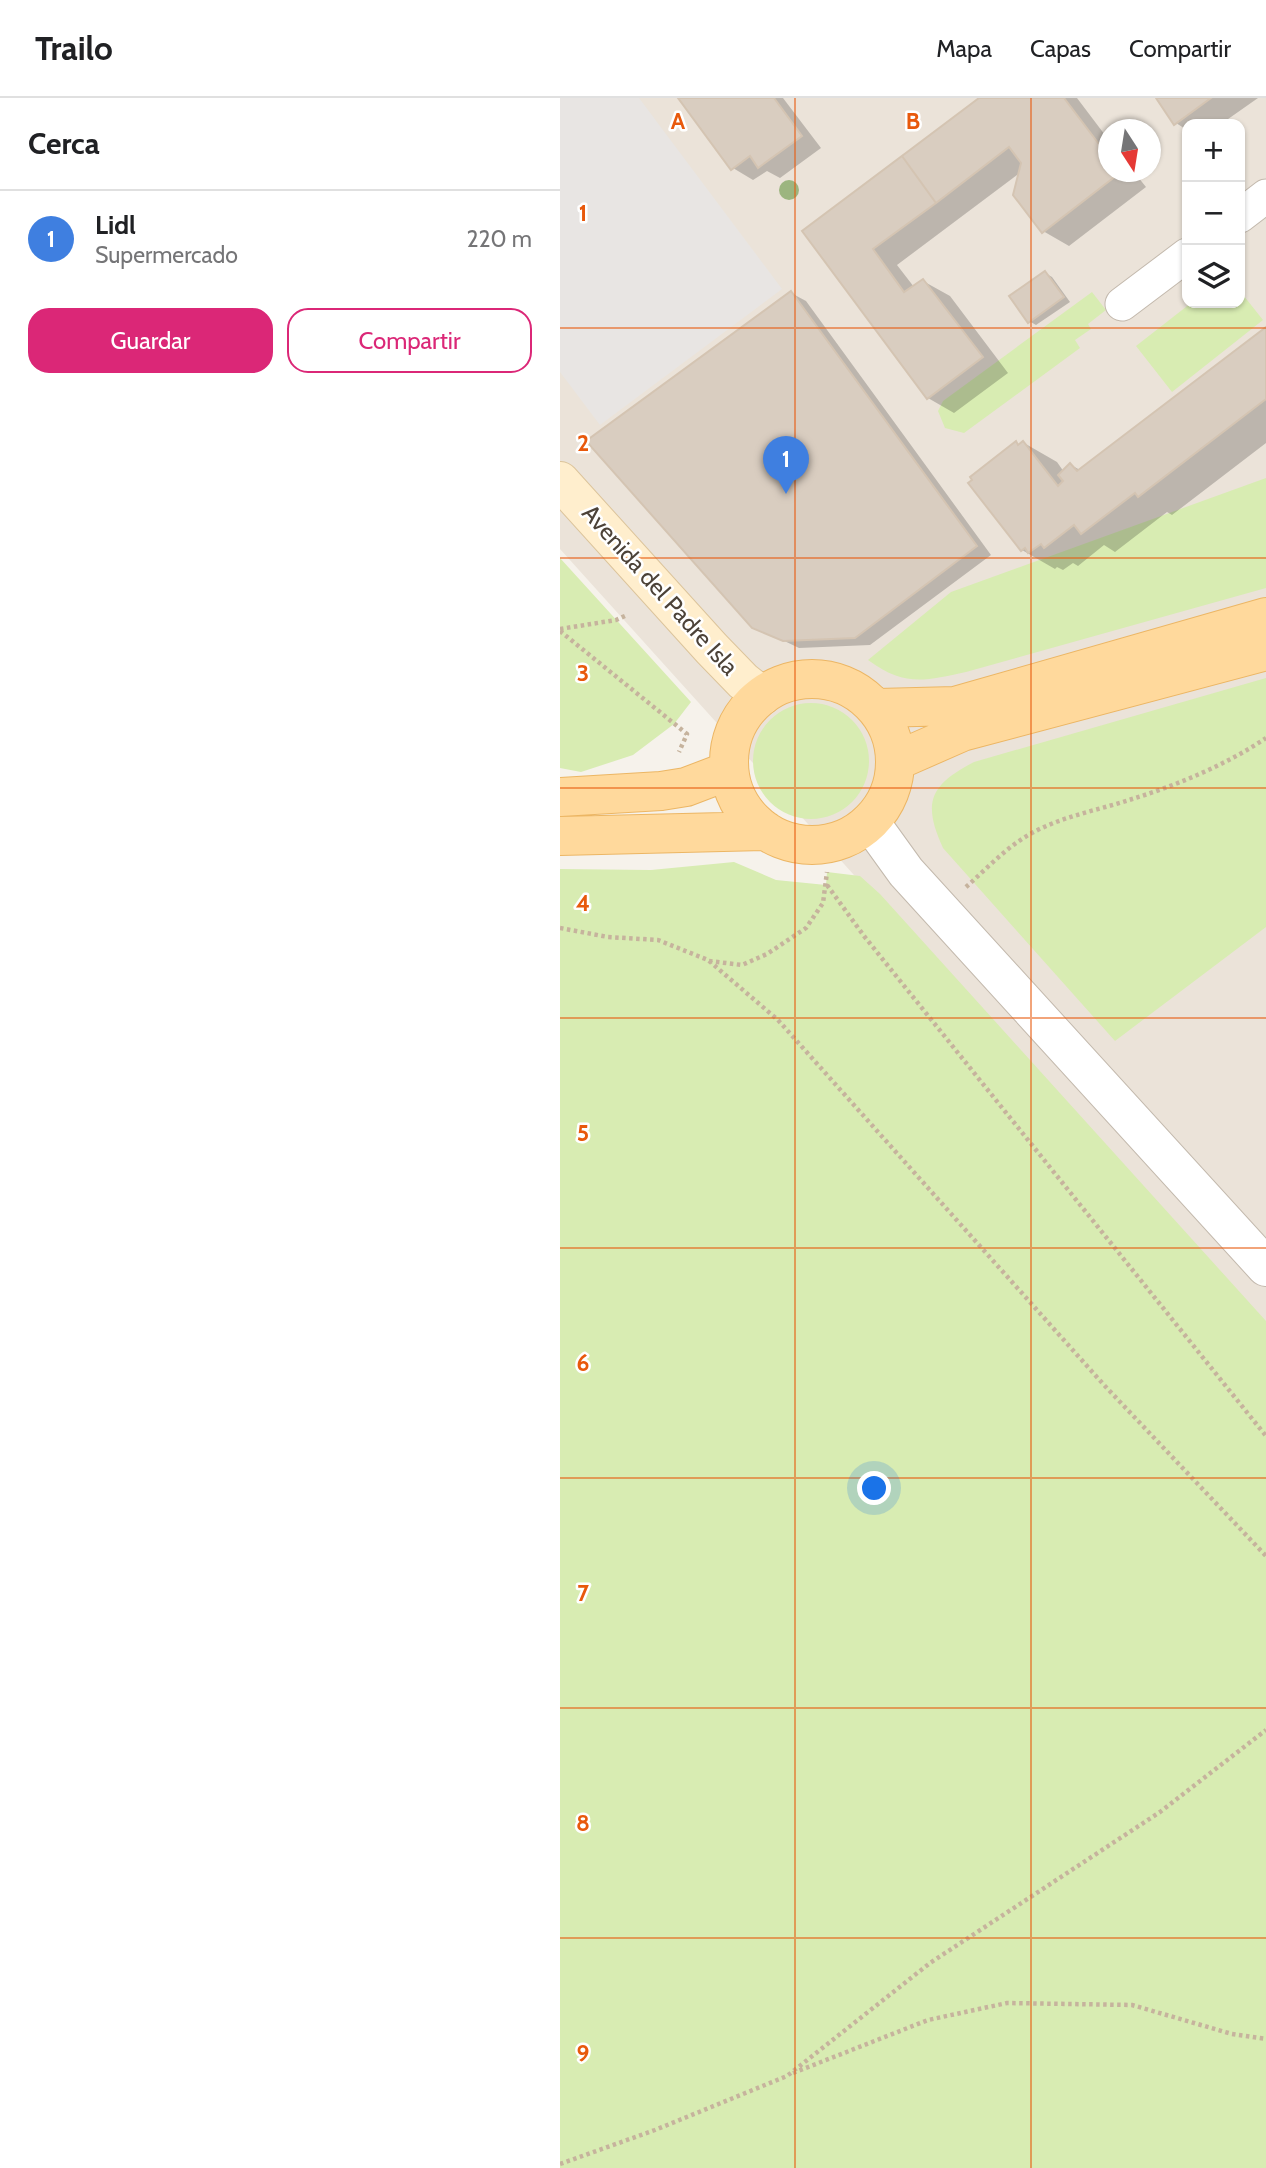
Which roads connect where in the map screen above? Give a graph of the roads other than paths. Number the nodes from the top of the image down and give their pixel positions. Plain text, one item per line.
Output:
1 (1266, 196) edge
2 (1245, 212) edge
3 (1182, 259) edge
4 (1122, 304) dead end
5 (560, 481) edge
6 (1266, 617) edge
7 (1266, 651) edge
8 (762, 696) junction
9 (878, 708) junction
10 (896, 761) junction
11 (729, 771) junction
12 (560, 797) edge
13 (870, 822) junction
14 (766, 831) junction
15 (560, 836) edge
16 (1266, 1267) edge

1 - 2 street
3 - 4 street
5 - 8 main road, Avenida del Padre Isla
6 - 9 main road
7 - 10 main road
8 - 9 main road
8 - 11 main road
9 - 10 main road
10 - 13 main road
11 - 12 main road
11 - 14 main road
13 - 14 main road
13 - 16 street
14 - 15 main road

